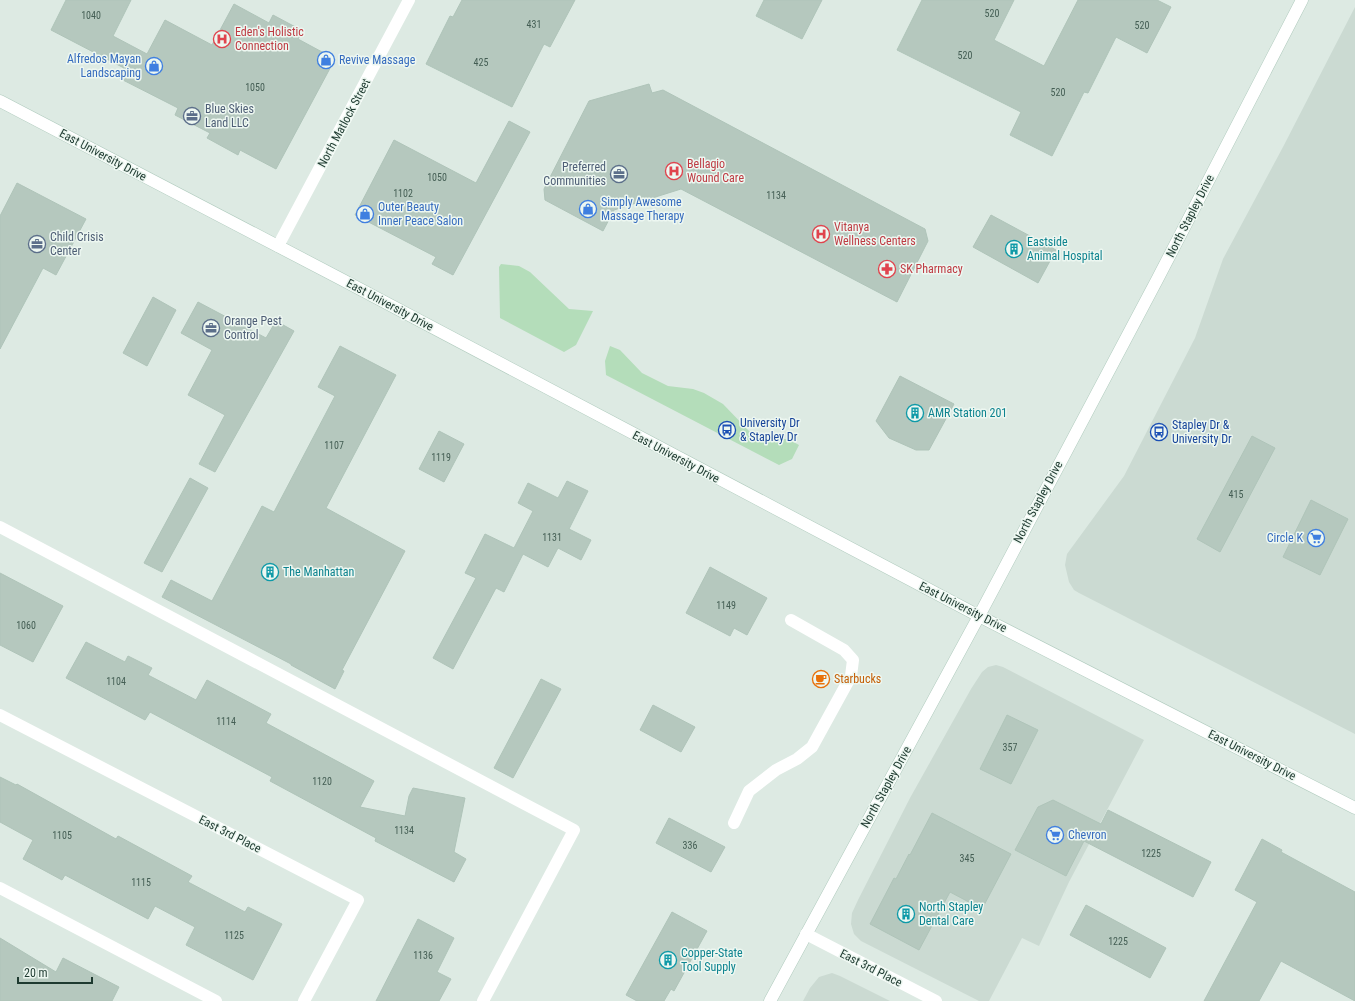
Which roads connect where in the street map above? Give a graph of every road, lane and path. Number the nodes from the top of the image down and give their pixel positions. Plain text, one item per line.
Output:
1 (409, 0) edge
2 (1302, 0) edge
3 (0, 101) edge
4 (278, 246) junction
5 (0, 528) edge
6 (978, 616) junction
7 (791, 620) dead end
8 (0, 715) edge
9 (1355, 808) edge
10 (734, 823) dead end
11 (0, 888) edge
12 (806, 934) junction
13 (216, 1001) edge
14 (304, 1001) edge
15 (483, 1001) edge
16 (770, 1001) edge
17 (936, 1001) edge

1 - 4 main road, North Matlock Street
2 - 6 main road, North Stapley Drive
3 - 4 main road, East University Drive
4 - 6 main road, East University Drive
5 - 15 main road
6 - 9 main road, East University Drive
6 - 12 main road, North Stapley Drive
7 - 10 main road
8 - 14 main road, East 3rd Place
11 - 13 main road
12 - 16 main road, North Stapley Drive
12 - 17 main road, East 3rd Place

